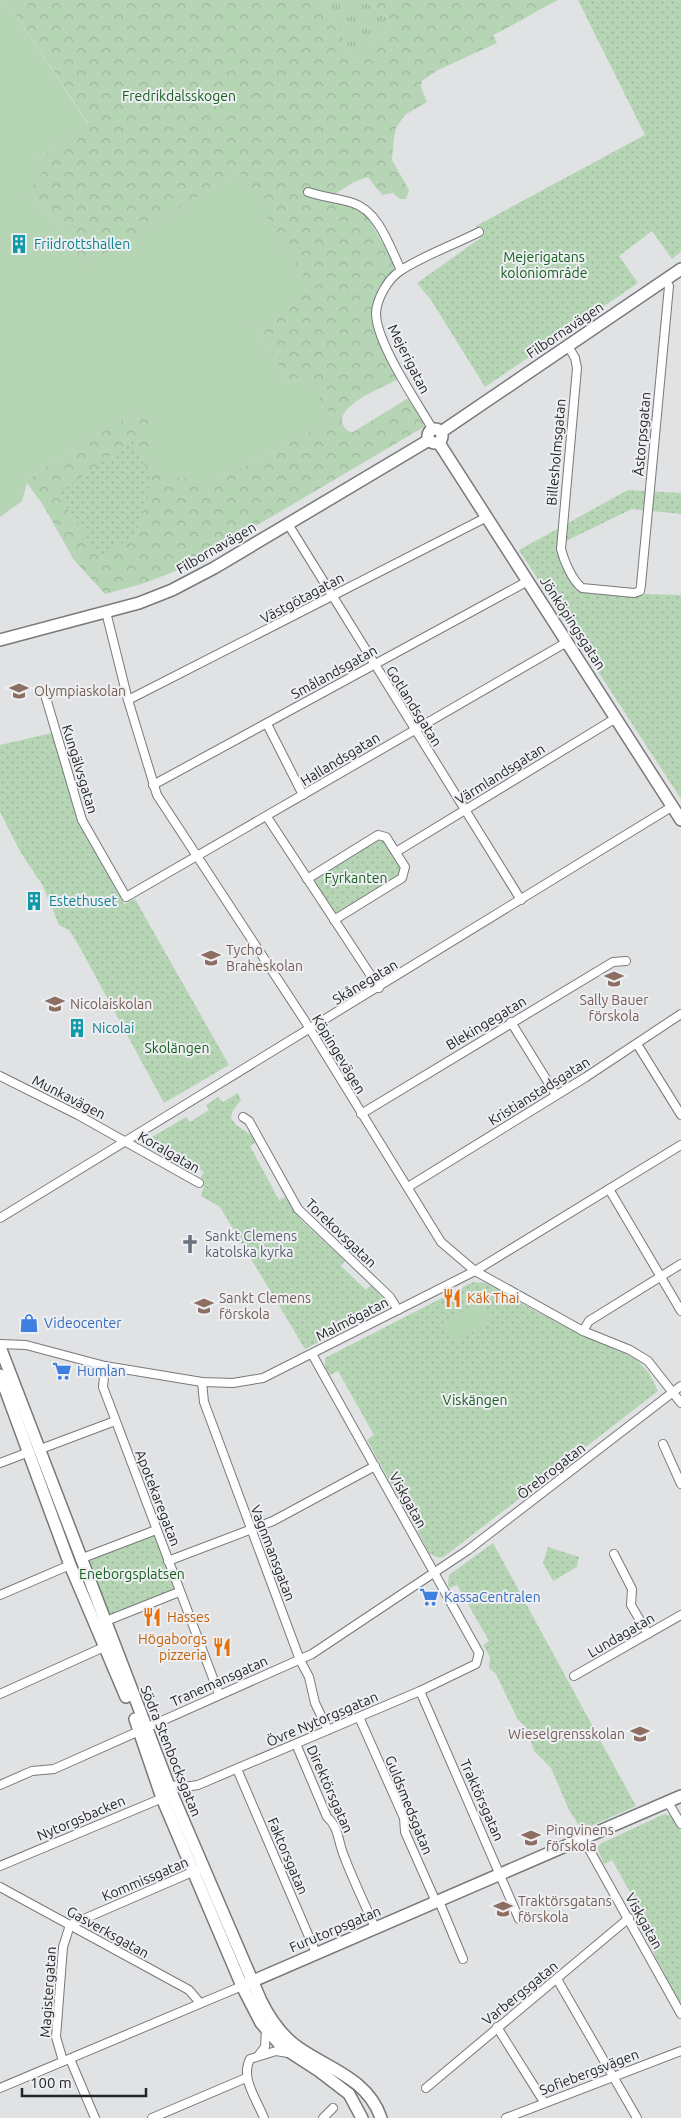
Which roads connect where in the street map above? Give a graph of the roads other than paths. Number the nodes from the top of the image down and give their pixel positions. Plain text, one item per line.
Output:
1 (308, 192) dead end
2 (480, 232) dead end
3 (681, 269) edge
4 (401, 270) junction
5 (665, 280) junction
6 (568, 346) junction
7 (436, 436) junction
8 (487, 517) junction
9 (288, 524) junction
10 (528, 581) junction
11 (640, 591) joint
12 (332, 596) junction
13 (106, 612) junction
14 (0, 640) edge
15 (567, 642) junction
16 (373, 664) junction
17 (46, 698) dead end
18 (128, 700) junction
19 (616, 718) junction
20 (267, 724) junction
21 (414, 730) junction
22 (153, 785) junction
23 (303, 795) junction
24 (672, 806) junction
25 (464, 811) junction
26 (267, 817) junction
27 (681, 820) edge
28 (396, 852) junction
29 (196, 857) junction
30 (307, 879) junction
31 (126, 897) joint
32 (521, 900) junction
33 (334, 920) junction
34 (626, 961) dead end
35 (379, 988) junction
36 (681, 1014) edge
37 (511, 1022) junction
38 (310, 1029) junction
39 (637, 1044) junction
40 (0, 1076) edge
41 (556, 1095) junction
42 (361, 1114) junction
43 (681, 1115) edge
44 (243, 1117) dead end
45 (126, 1142) junction
46 (681, 1145) edge
47 (199, 1183) dead end
48 (408, 1187) junction
49 (609, 1189) junction
50 (17, 1207) junction
51 (0, 1211) edge
52 (0, 1218) edge
53 (681, 1264) edge
54 (475, 1271) junction
55 (660, 1276) junction
56 (398, 1310) junction
57 (681, 1311) edge
58 (583, 1330) junction
59 (0, 1346) edge
60 (312, 1354) junction
61 (105, 1366) junction
62 (0, 1375) edge
63 (202, 1382) junction
64 (681, 1386) edge
65 (673, 1392) junction
66 (681, 1403) edge
67 (115, 1421) junction
68 (662, 1444) dead end
69 (34, 1451) junction
70 (0, 1463) edge
71 (375, 1466) junction
72 (681, 1484) edge
73 (156, 1530) junction
74 (250, 1530) junction
75 (614, 1554) dead end
76 (168, 1561) junction
77 (75, 1562) junction
78 (435, 1574) junction
79 (180, 1592) junction
80 (0, 1595) edge
81 (681, 1616) edge
82 (100, 1623) junction
83 (648, 1634) junction
84 (104, 1647) junction
85 (480, 1659) joint
86 (300, 1660) junction
87 (574, 1676) dead end
88 (420, 1691) junction
89 (0, 1694) edge
90 (219, 1694) junction
91 (360, 1717) junction
92 (143, 1728) junction
93 (328, 1730) junction
94 (296, 1744) junction
95 (237, 1769) junction
96 (0, 1785) edge
97 (168, 1792) junction
98 (681, 1796) edge
99 (668, 1802) junction
100 (681, 1824) edge
101 (584, 1840) junction
102 (0, 1866) edge
103 (198, 1870) junction
104 (501, 1874) junction
105 (0, 1887) edge
106 (437, 1902) junction
107 (629, 1918) junction
108 (519, 1919) dead end
109 (70, 1925) junction
110 (375, 1928) junction
111 (316, 1954) junction
112 (463, 1959) dead end
113 (557, 1979) junction
114 (247, 1984) junction
115 (200, 2003) junction
116 (681, 2014) edge
117 (497, 2027) junction
118 (266, 2030) junction
119 (681, 2051) edge
120 (290, 2053) junction
121 (258, 2056) junction
122 (67, 2060) junction
123 (612, 2077) junction
124 (246, 2078) junction
125 (0, 2088) edge
126 (426, 2088) dead end
127 (544, 2102) junction
128 (333, 2108) dead end
129 (381, 2116) edge
130 (363, 2117) edge
131 (95, 2118) edge
132 (152, 2118) edge
133 (264, 2118) edge
134 (324, 2118) edge
135 (506, 2118) edge
136 (637, 2118) edge

1 - 4 street
2 - 4 street, Mejerigatan
3 - 5 street, Filbornavägen
4 - 7 street, Mejerigatan
5 - 6 street, Filbornavägen
5 - 11 street, Åstorpsgatan
6 - 7 street, Filbornavägen
6 - 11 street, Billesholmsgatan
7 - 8 street, Jönköpingsgatan
7 - 9 street, Filbornavägen
8 - 10 street, Jönköpingsgatan
8 - 12 street, Västgötagatan
9 - 12 street, Gotlandsgatan
9 - 13 street, Filbornavägen
10 - 15 street, Jönköpingsgatan
10 - 16 street, Smålandsgatan
12 - 16 street, Gotlandsgatan
12 - 18 street, Västgötagatan
13 - 14 street, Filbornavägen
13 - 18 street, Köpingevägen
15 - 19 street, Jönköpingsgatan
15 - 21 street, Hallandsgatan
16 - 20 street, Smålandsgatan
16 - 21 street, Gotlandsgatan
17 - 31 street, Kungälvsgatan
18 - 22 street, Köpingevägen
19 - 24 street, Jönköpingsgatan
19 - 25 street, Värmlandsgatan
20 - 22 street, Smålandsgatan
20 - 23 street
21 - 23 street, Hallandsgatan
21 - 25 street, Gotlandsgatan
22 - 29 street, Köpingevägen
23 - 26 street, Hallandsgatan
24 - 27 street, Jönköpingsgatan
24 - 32 street, Skånegatan
25 - 28 street, Värmlandsgatan
25 - 32 street, Gotlandsgatan
26 - 29 street, Hallandsgatan
26 - 30 street
28 - 30 street
28 - 33 street
29 - 31 street, Hallandsgatan
29 - 38 street, Köpingevägen
30 - 33 street
32 - 35 street, Skånegatan
33 - 35 street
34 - 37 street, Blekingegatan
35 - 38 street, Skånegatan
36 - 39 street, Kristianstadsgatan
37 - 41 street
37 - 42 street, Blekingegatan
38 - 42 street, Köpingevägen
38 - 45 street, Skånegatan
39 - 41 street, Kristianstadsgatan
39 - 43 street
40 - 45 street, Munkavägen
41 - 48 street, Kristianstadsgatan
42 - 48 street, Köpingevägen
44 - 56 street, Torekovsgatan
45 - 47 street, Koralgatan
45 - 50 street, Skånegatan
46 - 49 street, Malmögatan
48 - 54 street, Köpingevägen
49 - 54 street, Malmögatan
49 - 55 street
50 - 51 street, Skånegatan
50 - 52 street, Skånegatan
53 - 55 street
54 - 56 street, Malmögatan
54 - 58 street, Köpingevägen
55 - 57 street
55 - 58 street
56 - 60 street, Malmögatan
58 - 65 street, Köpingevägen
59 - 61 street, Malmögatan
59 - 69 street, Södra Stenbocksgatan
60 - 63 street, Malmögatan
60 - 71 street, Viskgatan
61 - 63 street, Malmögatan
61 - 67 street, Apotekaregatan
62 - 69 street, Södra Stenbocksgatan
63 - 74 street, Vagnmansgatan
64 - 65 street, Örebrogatan
65 - 66 street, Köpingevägen
65 - 78 street, Örebrogatan
67 - 69 street
67 - 73 street, Apotekaregatan
68 - 72 street
69 - 70 street
69 - 77 street, Södra Stenbocksgatan
71 - 74 street
71 - 78 street, Viskgatan
73 - 76 street, Apotekaregatan
73 - 77 street
74 - 76 street
74 - 86 street, Vagnmansgatan
75 - 83 street
76 - 79 street, Apotekaregatan
77 - 80 street
77 - 82 street, Södra Stenbocksgatan
78 - 85 street, Viskgatan
78 - 86 street, Tranemansgatan
79 - 82 street
79 - 90 street, Apotekaregatan
81 - 83 street, Lundagatan
82 - 84 street, Södra Stenbocksgatan
82 - 92 street, Södra Stenbocksgatan
83 - 87 street, Lundagatan
84 - 89 street
84 - 92 street, Södra Stenbocksgatan
85 - 88 street, Övre Nytorgsgatan
86 - 90 street, Tranemansgatan
86 - 93 street, Vagnmansgatan
88 - 91 street, Övre Nytorgsgatan
88 - 104 street, Traktörsgatan
90 - 92 street, Tranemansgatan
91 - 93 street, Övre Nytorgsgatan
91 - 106 street, Guldsmedsgatan
92 - 96 street, Tranemansgatan
92 - 97 street, Södra Stenbocksgatan
93 - 94 street, Övre Nytorgsgatan
94 - 95 street, Övre Nytorgsgatan
94 - 110 street, Direktörsgatan
95 - 97 street, Övre Nytorgsgatan
95 - 111 street, Faktorsgatan
97 - 102 street, Nytorgsbacken
97 - 103 street, Södra Stenbocksgatan
98 - 99 street, Furutorpsgatan
99 - 100 street
99 - 101 street, Furutorpsgatan
101 - 104 street, Furutorpsgatan
101 - 107 street, Viskgatan
103 - 109 street, Kommissgatan
103 - 114 street, Södra Stenbocksgatan
104 - 106 street, Furutorpsgatan
104 - 108 street, Traktörsgatan
105 - 109 street, Gasverksgatan
106 - 110 street, Furutorpsgatan
106 - 112 street, Guldsmedsgatan
107 - 113 street, Varbergsgatan
107 - 116 street, Viskgatan
109 - 115 street, Gasverksgatan
109 - 122 street, Magistergatan
110 - 111 street, Furutorpsgatan
111 - 114 street, Furutorpsgatan
113 - 117 street, Varbergsgatan
113 - 123 street
114 - 115 street, Furutorpsgatan
114 - 118 street, Södra Stenbocksgatan
114 - 129 street, Södra Stenbocksgatan
115 - 122 street, Furutorpsgatan
117 - 126 street, Varbergsgatan
117 - 127 street
118 - 120 street, Södra Stenbocksgatan
118 - 121 street
119 - 123 street, Sofiebergsvägen
120 - 121 street
120 - 130 street, Södra Stenbocksgatan
121 - 124 street
122 - 125 street, Furutorpsgatan
122 - 131 street, Magistergatan
123 - 127 street, Sofiebergsvägen
123 - 136 street
124 - 132 street
124 - 133 street
127 - 135 street, Sofiebergsvägen
128 - 134 street

